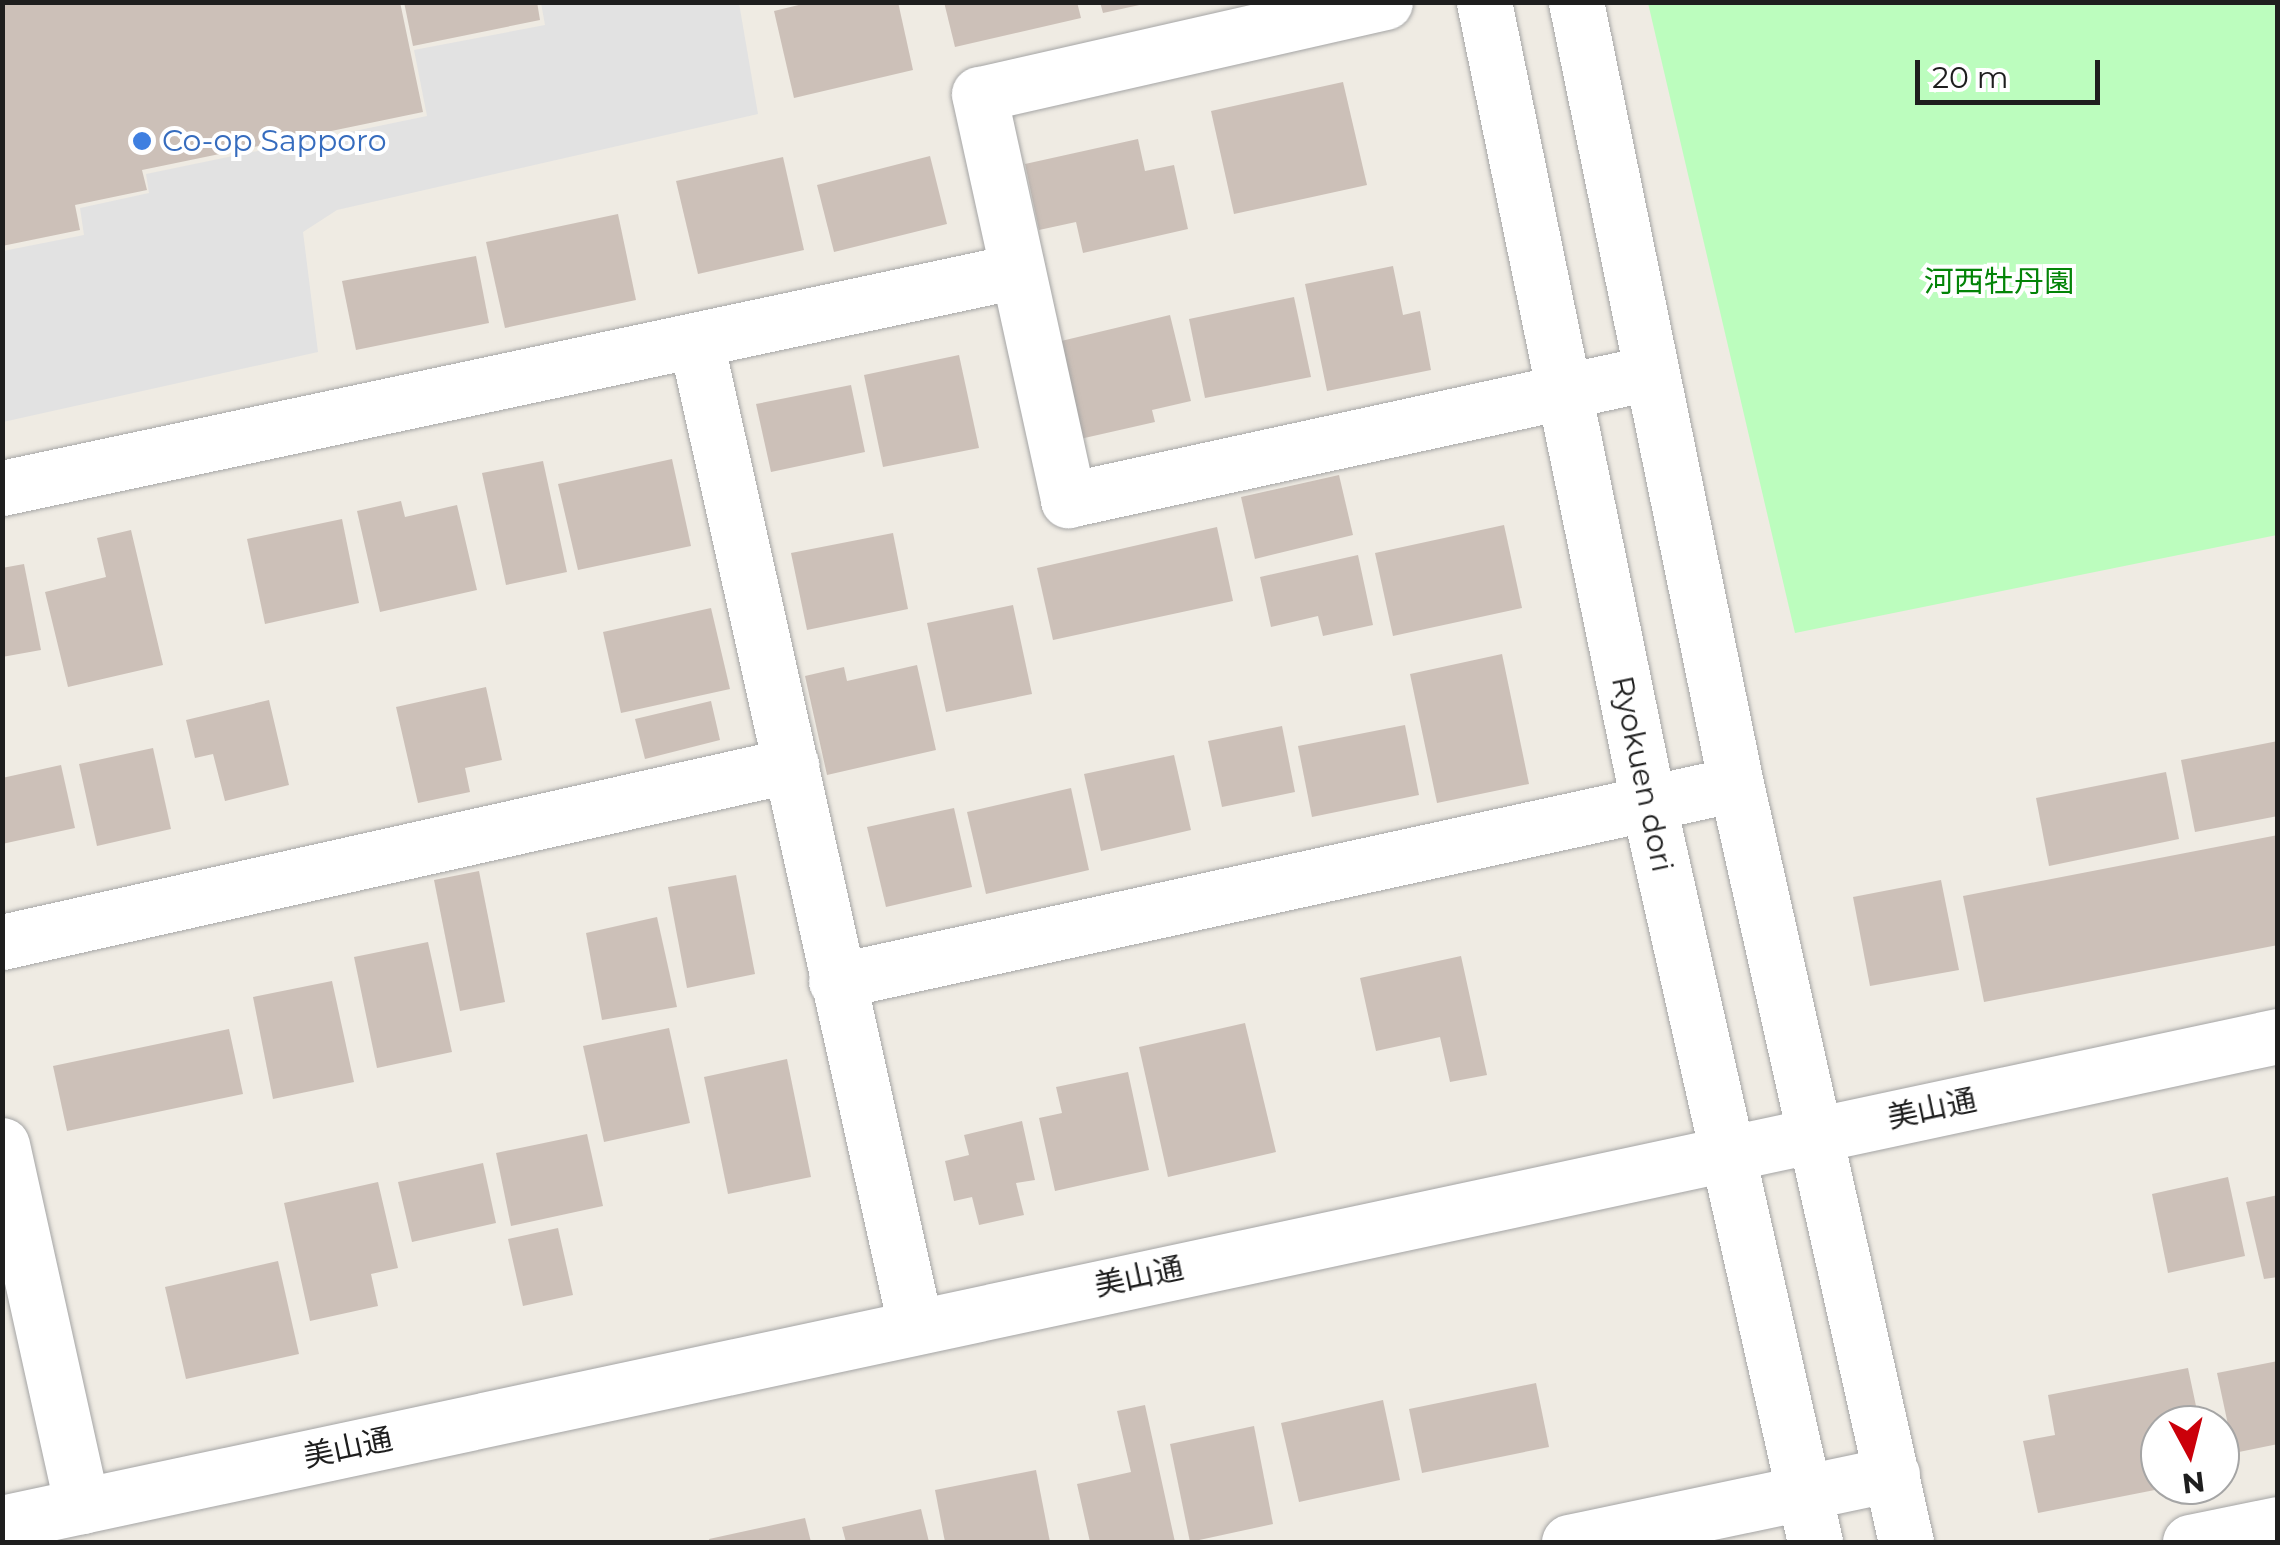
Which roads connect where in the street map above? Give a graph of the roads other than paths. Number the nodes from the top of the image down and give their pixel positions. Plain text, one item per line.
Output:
1 (1385, 2) edge
2 (1484, 2) edge
3 (1576, 2) edge
4 (1017, 271) junction
5 (696, 342) junction
6 (1649, 374) junction
7 (1561, 390) junction
8 (2, 488) edge
9 (791, 764) junction
10 (1736, 784) junction
11 (1648, 802) junction
12 (2, 942) edge
13 (836, 980) junction
14 (2278, 1036) edge
15 (1813, 1134) junction
16 (2, 1145) edge
17 (1725, 1152) junction
18 (915, 1324) junction
19 (1892, 1474) junction
20 (82, 1506) junction
21 (1810, 1517) edge
22 (2, 1524) edge
23 (2278, 1524) edge
24 (1569, 1542) edge
25 (1906, 1542) edge
26 (2190, 1542) edge

1 - 4 street
2 - 7 street, Ryokuen dori
3 - 6 street
4 - 5 street
4 - 7 street
5 - 8 street
5 - 9 street
6 - 7 street
6 - 10 street
7 - 11 street, Ryokuen dori
9 - 12 street
9 - 13 street
10 - 11 street
10 - 15 street
11 - 13 street
11 - 17 street, Ryokuen dori
13 - 18 street
14 - 15 street, 美山通
15 - 17 street, 美山通
15 - 19 street
16 - 20 street
17 - 18 street, 美山通
17 - 21 street, Ryokuen dori
18 - 20 street, 美山通
19 - 21 street
19 - 25 street
20 - 22 street, 美山通
21 - 24 street
23 - 26 street

